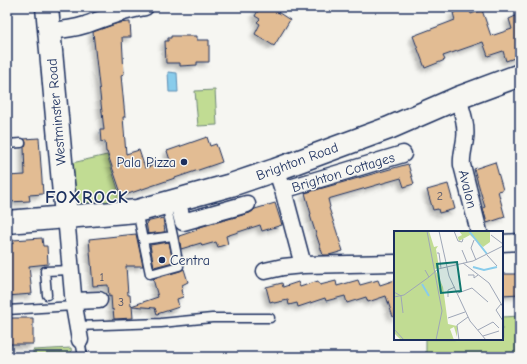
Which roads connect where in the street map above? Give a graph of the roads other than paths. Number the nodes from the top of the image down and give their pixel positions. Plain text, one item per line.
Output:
1 (47, 7) edge
2 (145, 7) edge
3 (48, 32) junction
4 (520, 75) edge
5 (458, 98) junction
6 (21, 143) dead end
7 (7, 144) edge
8 (403, 154) dead end
9 (275, 170) junction
10 (283, 190) junction
11 (171, 202) junction
12 (246, 204) dead end
13 (137, 211) junction
14 (66, 216) junction
15 (7, 222) edge
16 (480, 231) edge
17 (173, 236) junction
18 (143, 240) junction
19 (520, 242) edge
20 (503, 243) edge
21 (392, 259) edge
22 (303, 266) junction
23 (71, 270) junction
24 (265, 271) dead end
25 (47, 295) dead end
26 (99, 300) dead end
27 (74, 304) junction
28 (7, 310) edge
29 (270, 318) dead end
30 (79, 333) junction
31 (83, 357) edge

1 - 3 street, Westminster Road
2 - 3 street
3 - 14 street, Westminster Road
4 - 5 street, Brighton Road
5 - 9 street, Brighton Road
5 - 16 street, Avalon
6 - 7 lane
8 - 10 street, Brighton Cottages
9 - 10 street
9 - 11 street, Brighton Road
10 - 22 street
11 - 12 street
11 - 13 street, Brighton Road
11 - 17 lane
13 - 14 street, Brighton Road
13 - 18 lane
14 - 15 street, Brighton Road
14 - 23 street
17 - 18 lane
17 - 18 lane
19 - 20 street
21 - 22 street
22 - 24 street
23 - 25 lane
23 - 27 street
26 - 27 street
27 - 28 lane
27 - 30 street
29 - 30 lane
30 - 31 lane

